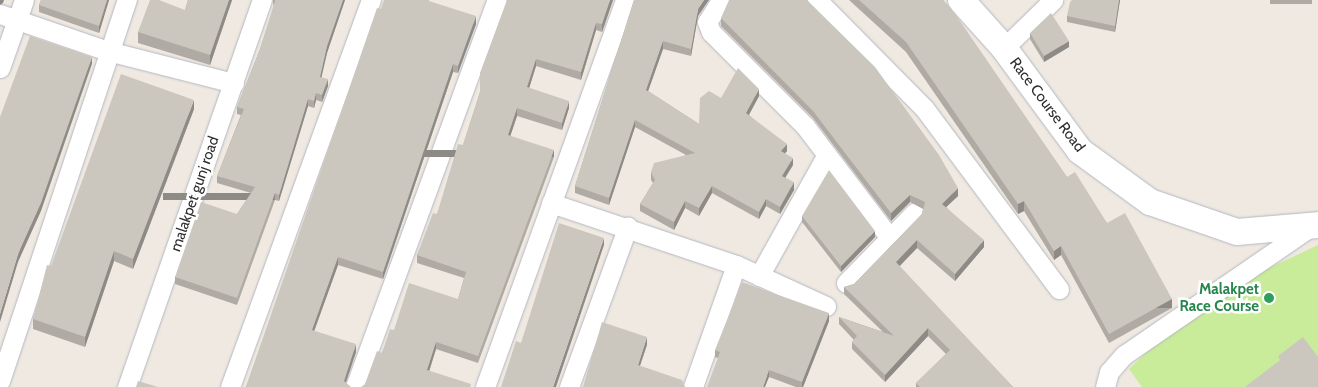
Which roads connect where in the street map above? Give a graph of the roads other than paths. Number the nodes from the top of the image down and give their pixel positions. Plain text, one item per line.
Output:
1 (24, 0) edge
2 (127, 0) edge
3 (262, 0) edge
4 (371, 0) edge
5 (497, 0) edge
6 (625, 0) edge
7 (721, 0) edge
8 (817, 0) edge
9 (1053, 0) edge
10 (972, 5) edge
11 (8, 17) edge
12 (1004, 48) junction
13 (108, 52) junction
14 (0, 68) edge
15 (234, 83) junction
16 (826, 156) junction
17 (551, 203) junction
18 (914, 213) dead end
19 (1314, 225) edge
20 (628, 226) junction
21 (890, 238) junction
22 (736, 265) junction
23 (759, 276) junction
24 (846, 283) dead end
25 (1059, 289) dead end
26 (826, 306) dead end
27 (0, 383) edge
28 (8, 387) edge
29 (127, 387) edge
30 (230, 387) edge
31 (355, 387) edge
32 (485, 387) edge
33 (569, 387) edge
34 (693, 387) edge
35 (1105, 387) edge

1 - 11 street
2 - 13 street
3 - 15 street, malakpet gunj road
4 - 30 street
5 - 31 street
6 - 17 street
7 - 16 street
8 - 25 street
9 - 12 street
10 - 12 street, Race Course Road
11 - 13 street
11 - 14 street
12 - 19 street, Race Course Road
13 - 15 street
13 - 27 street
15 - 29 street, malakpet gunj road
16 - 21 street
16 - 23 street
17 - 20 street
17 - 32 street
18 - 21 street
19 - 35 street
20 - 22 street
20 - 33 street
21 - 24 street
22 - 23 street
22 - 34 street
23 - 26 street
27 - 28 street

